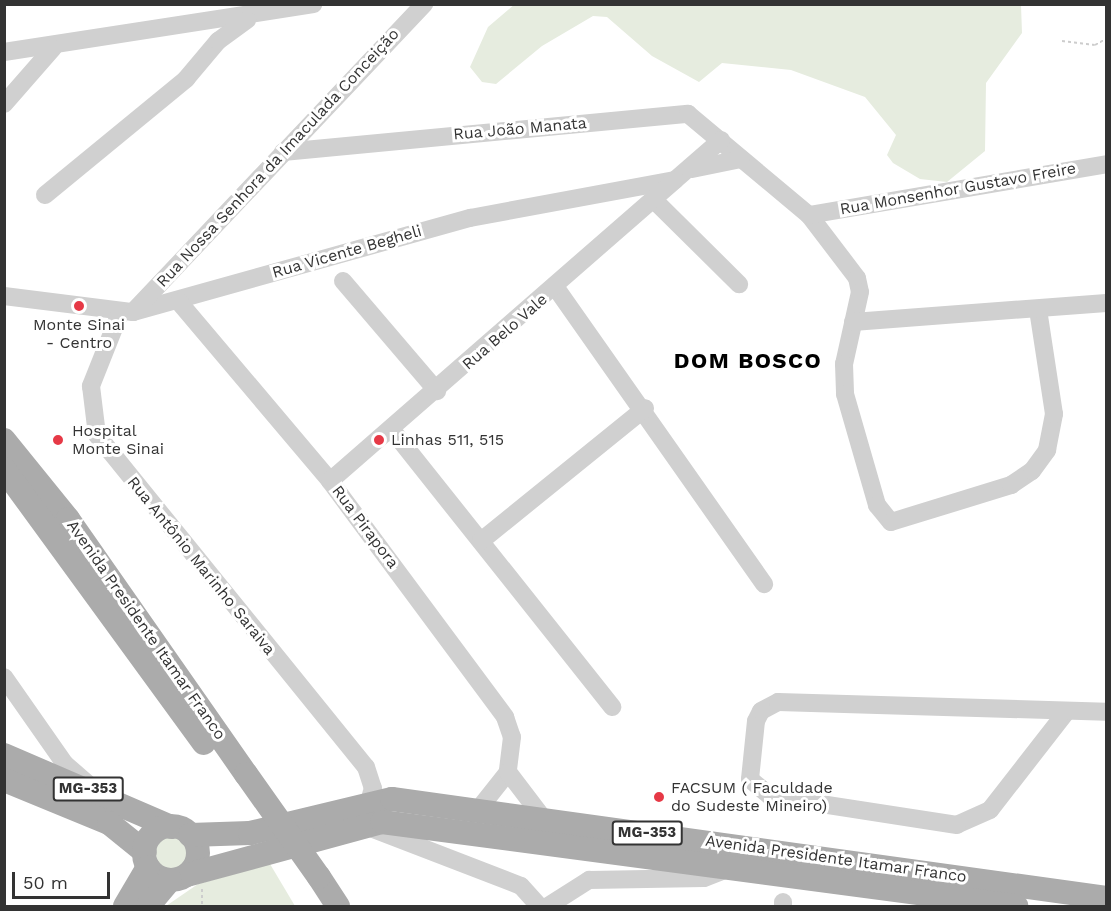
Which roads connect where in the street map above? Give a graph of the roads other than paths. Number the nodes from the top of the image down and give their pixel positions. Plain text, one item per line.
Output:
1 (313, 4) edge
2 (424, 4) edge
3 (248, 19) junction
4 (53, 48) junction
5 (4, 52) edge
6 (4, 104) edge
7 (721, 140) junction
8 (283, 152) junction
9 (741, 159) junction
10 (1107, 164) edge
11 (681, 175) junction
12 (45, 195) dead end
13 (656, 202) junction
14 (809, 215) junction
15 (343, 281) dead end
16 (739, 284) dead end
17 (556, 288) junction
18 (4, 296) edge
19 (179, 302) junction
20 (1107, 303) edge
21 (1038, 310) junction
22 (126, 312) junction
23 (853, 322) junction
24 (437, 391) junction
25 (645, 408) junction
26 (392, 430) junction
27 (4, 440) edge
28 (4, 469) edge
29 (330, 481) junction
30 (481, 541) junction
31 (764, 584) dead end
32 (4, 677) edge
33 (612, 707) dead end
34 (1067, 711) junction
35 (1107, 712) edge
36 (4, 755) edge
37 (508, 772) junction
38 (4, 780) edge
39 (240, 780) junction
40 (99, 794) junction
41 (369, 802) junction
42 (478, 810) junction
43 (543, 818) junction
44 (363, 825) junction
45 (180, 830) junction
46 (146, 859) junction
47 (731, 868) junction
48 (178, 878) junction
49 (326, 897) edge
50 (1107, 898) edge
51 (535, 901) edge
52 (125, 906) edge
53 (148, 906) edge
54 (548, 906) edge
55 (1016, 906) edge

1 - 3 street
2 - 8 street, Rua Nossa Senhora da Imaculada Conceição
3 - 4 street
3 - 12 street
4 - 5 street
4 - 6 street
7 - 8 street, Rua João Manata
7 - 9 street, Rua João Manata
7 - 11 street
8 - 22 street, Rua Nossa Senhora da Imaculada Conceição
9 - 11 street, Rua Vicente Begheli
9 - 14 street, Rua João Manata
10 - 14 street, Rua Monsenhor Gustavo Freire
11 - 13 street, Rua Belo Vale
11 - 19 street, Rua Vicente Begheli
13 - 16 street
13 - 17 street, Rua Belo Vale
14 - 23 street, Rua João Manata
15 - 24 street
17 - 24 street, Rua Belo Vale
17 - 25 street
18 - 22 street, Rua Vicente Begheli
19 - 22 street, Rua Vicente Begheli
19 - 29 street, Rua Pirapora
20 - 21 street
21 - 23 street
21 - 23 street, Rua João Manata
22 - 41 street, Rua Antônio Marinho Saraiva
24 - 26 street, Rua Belo Vale
25 - 30 street
25 - 31 street
26 - 29 street, Rua Belo Vale
26 - 30 street
27 - 39 main road, Avenida Presidente Itamar Franco
28 - 39 main road, Avenida Presidente Itamar Franco
29 - 37 street, Rua Pirapora
30 - 33 street
32 - 40 street
34 - 34 street
34 - 35 street
36 - 40 main road, MG-353
37 - 42 street
37 - 43 street
38 - 46 main road, MG-353
39 - 49 main road, Avenida Presidente Itamar Franco, bridge
40 - 45 main road, MG-353
41 - 42 main road, Avenida Presidente Itamar Franco / MG-353
41 - 45 main road, Avenida Presidente Itamar Franco / MG-353
42 - 43 main road, Avenida Presidente Itamar Franco / MG-353
43 - 50 main road, Avenida Presidente Itamar Franco / MG-353
44 - 47 main road, Avenida Presidente Itamar Franco / MG-353
44 - 48 main road, Avenida Presidente Itamar Franco / MG-353
44 - 51 street
45 - 46 main road
45 - 48 main road
46 - 48 main road, MG-353
46 - 52 main road
47 - 54 street
47 - 55 main road, Avenida Presidente Itamar Franco / MG-353
48 - 53 main road

